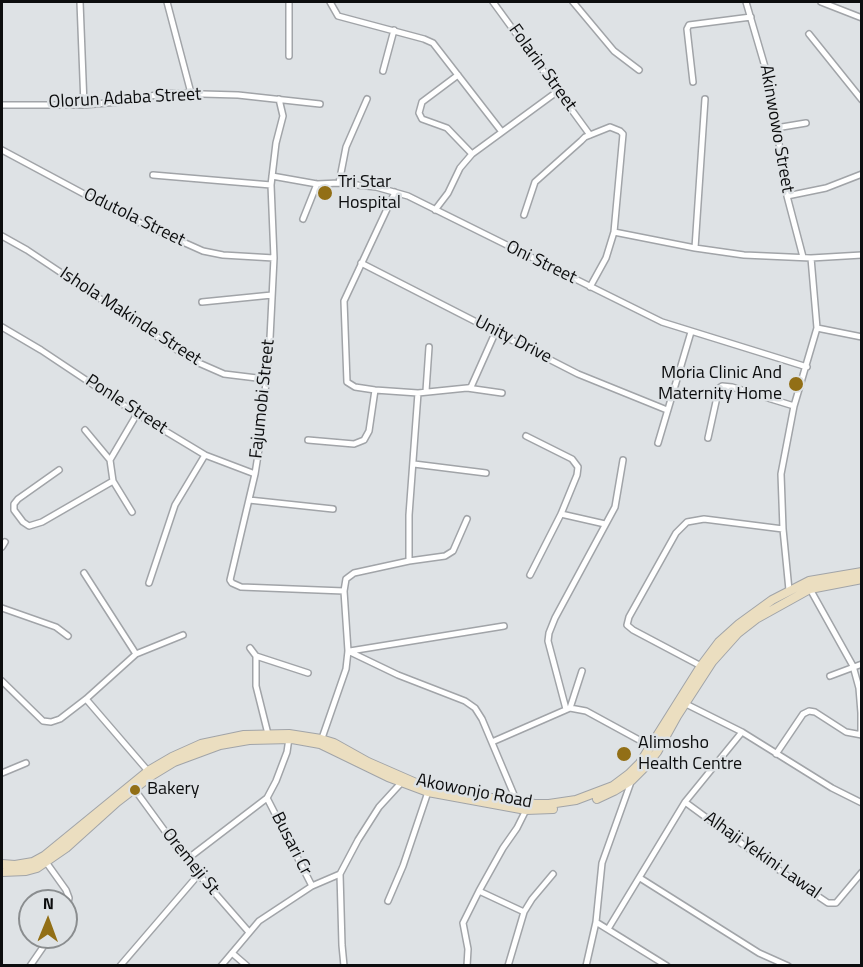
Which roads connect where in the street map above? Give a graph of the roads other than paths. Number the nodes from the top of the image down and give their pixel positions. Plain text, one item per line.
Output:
1 (80, 2) edge
2 (167, 2) edge
3 (289, 2) edge
4 (330, 2) edge
5 (493, 2) edge
6 (573, 2) edge
7 (585, 2) edge
8 (746, 2) edge
9 (821, 2) edge
10 (578, 7) junction
11 (751, 17) junction
12 (861, 18) edge
13 (394, 30) junction
14 (809, 34) dead end
15 (289, 56) dead end
16 (639, 70) dead end
17 (383, 71) dead end
18 (458, 75) junction
19 (693, 82) dead end
20 (558, 91) junction
21 (191, 93) junction
22 (279, 99) junction
23 (367, 99) dead end
24 (705, 99) dead end
25 (861, 100) edge
26 (320, 104) dead end
27 (2, 105) edge
28 (84, 105) junction
29 (806, 123) dead end
30 (776, 128) junction
31 (502, 132) junction
32 (590, 135) junction
33 (2, 150) edge
34 (472, 154) junction
35 (861, 174) edge
36 (153, 175) dead end
37 (272, 176) junction
38 (339, 183) junction
39 (317, 184) junction
40 (271, 185) junction
41 (395, 192) junction
42 (787, 196) junction
43 (435, 210) junction
44 (524, 215) dead end
45 (303, 219) dead end
46 (615, 232) junction
47 (2, 236) edge
48 (695, 248) junction
49 (861, 255) edge
50 (803, 257) junction
51 (274, 258) junction
52 (811, 258) junction
53 (361, 263) junction
54 (590, 288) junction
55 (272, 295) junction
56 (202, 302) dead end
57 (2, 327) edge
58 (817, 328) junction
59 (496, 332) junction
60 (691, 332) junction
61 (861, 337) edge
62 (429, 347) dead end
63 (807, 367) junction
64 (265, 379) junction
65 (466, 388) junction
66 (375, 390) junction
67 (426, 391) junction
68 (418, 393) junction
69 (502, 393) dead end
70 (794, 406) junction
71 (667, 410) junction
72 (137, 414) junction
73 (85, 430) dead end
74 (526, 436) dead end
75 (708, 438) dead end
76 (308, 440) dead end
77 (658, 443) dead end
78 (206, 455) junction
79 (110, 460) junction
80 (623, 460) dead end
81 (414, 464) junction
82 (59, 470) dead end
83 (486, 473) dead end
84 (255, 474) junction
85 (112, 481) junction
86 (249, 500) junction
87 (333, 508) dead end
88 (132, 512) dead end
89 (561, 514) junction
90 (467, 519) dead end
91 (605, 524) junction
92 (783, 529) junction
93 (409, 561) junction
94 (861, 572) edge
95 (84, 573) dead end
96 (530, 575) dead end
97 (861, 579) edge
98 (149, 584) dead end
99 (810, 589) junction
100 (789, 590) junction
101 (344, 591) junction
102 (2, 608) edge
103 (504, 626) dead end
104 (183, 635) dead end
105 (68, 636) dead end
106 (250, 648) dead end
107 (348, 651) junction
108 (136, 654) junction
109 (256, 656) junction
110 (861, 664) edge
111 (701, 666) junction
112 (853, 666) junction
113 (582, 671) dead end
114 (308, 673) dead end
115 (830, 676) dead end
116 (2, 681) edge
117 (86, 699) junction
118 (683, 702) junction
119 (568, 709) junction
120 (742, 732) junction
121 (268, 734) junction
122 (861, 735) edge
123 (289, 736) junction
124 (321, 742) junction
125 (492, 742) junction
126 (652, 747) junction
127 (776, 754) junction
128 (26, 763) dead end
129 (148, 771) junction
130 (2, 773) edge
131 (630, 777) junction
132 (401, 783) junction
133 (135, 790) junction
134 (428, 792) junction
135 (267, 798) junction
136 (517, 802) junction
137 (685, 802) junction
138 (861, 803) edge
139 (526, 810) junction
140 (186, 860) junction
141 (46, 862) junction
142 (2, 864) edge
143 (2, 872) edge
144 (861, 872) edge
145 (199, 874) junction
146 (340, 874) junction
147 (553, 874) dead end
148 (640, 878) junction
149 (312, 886) junction
150 (65, 889) edge
151 (479, 891) junction
152 (388, 901) dead end
153 (524, 912) junction
154 (596, 922) junction
155 (608, 928) junction
156 (248, 932) junction
157 (42, 949) edge
158 (232, 953) junction
159 (30, 966) edge
160 (120, 966) edge
161 (221, 966) edge
162 (247, 966) edge
163 (345, 966) edge
164 (467, 966) edge
165 (508, 966) edge
166 (586, 966) edge
167 (667, 966) edge
168 (788, 966) edge

1 - 28 street
2 - 21 street
3 - 15 street
4 - 13 street
5 - 20 street, Folarin Street
6 - 10 street
7 - 10 street
8 - 11 street, Akinwowo Street
9 - 12 street
10 - 16 street
11 - 19 street
11 - 30 street, Akinwowo Street
13 - 17 street
13 - 18 street
14 - 25 street
18 - 31 street
18 - 34 street
20 - 31 street
20 - 32 street, Folarin Street
21 - 22 street, Olorun Adaba Street
21 - 28 street, Olorun Adaba Street
22 - 26 street, Olorun Adaba Street
22 - 37 street, Fajumobi Street
23 - 38 street
24 - 48 street
27 - 28 street, Olorun Adaba Street
29 - 30 street
30 - 42 street, Akinwowo Street
31 - 34 street
32 - 44 street
32 - 46 street
33 - 51 street, Odutola Street
34 - 43 street
35 - 42 street
36 - 40 street
37 - 39 street, Oni Street
37 - 40 street, Fajumobi Street
38 - 39 street, Oni Street
38 - 41 street, Oni Street
39 - 45 street
40 - 51 street, Fajumobi Street
41 - 43 street, Oni Street
41 - 53 street
42 - 50 street, Akinwowo Street
43 - 54 street, Oni Street
46 - 48 street
46 - 54 street
47 - 64 street, Ishola Makinde Street
48 - 50 street
49 - 52 street
50 - 52 street
51 - 55 street, Fajumobi Street
52 - 58 street
53 - 59 street, Unity Drive
53 - 66 street
54 - 60 street, Oni Street
55 - 56 street
55 - 64 street, Fajumobi Street
57 - 72 street, Ponle Street
58 - 61 street
58 - 63 street
59 - 65 street
59 - 71 street, Unity Drive
60 - 63 street, Oni Street
60 - 71 street
62 - 67 street
63 - 70 street
64 - 84 street, Fajumobi Street
65 - 67 street
65 - 69 street
66 - 68 street
66 - 76 street
67 - 68 street
68 - 81 street
70 - 75 street
70 - 92 street
71 - 77 street
72 - 78 street, Ponle Street
72 - 79 street
73 - 79 street
74 - 89 street
78 - 84 street, Ponle Street
78 - 98 street
79 - 85 street
80 - 91 street
81 - 83 street
81 - 93 street
82 - 85 street
84 - 86 street, Fajumobi Street
85 - 88 street
86 - 87 street
86 - 101 street, Fajumobi Street
89 - 91 street
89 - 96 street
90 - 93 street
91 - 119 street
92 - 100 street
92 - 111 street
93 - 101 street
94 - 100 main road, Akowonjo Road
95 - 108 street
97 - 99 main road, Akowonjo Road
99 - 112 street
99 - 118 main road, Akowonjo Road
100 - 111 main road, Akowonjo Road
101 - 107 street
102 - 105 street
103 - 107 street
104 - 108 street
106 - 109 street
107 - 124 street
107 - 125 street
108 - 117 street
109 - 114 street
109 - 121 street
110 - 112 street
111 - 118 main road, Akowonjo Road
112 - 115 street
112 - 122 street
113 - 119 street
116 - 117 street
117 - 129 street
118 - 120 street
118 - 126 main road, Akowonjo Road
118 - 131 main road, Akowonjo Road
119 - 125 street
119 - 126 street
120 - 127 street
120 - 137 street
121 - 123 main road, Akowonjo Road
121 - 129 main road, Akowonjo Road
122 - 127 street
123 - 124 main road, Akowonjo Road
123 - 133 main road, Akowonjo Road
123 - 135 street, Busari Cr
124 - 132 main road, Akowonjo Road
124 - 136 main road, Akowonjo Road
125 - 136 street
126 - 131 main road, Akowonjo Road
127 - 138 street
128 - 130 street
129 - 142 main road, Akowonjo Road
131 - 136 main road, Akowonjo Road
131 - 139 main road, Akowonjo Road
131 - 154 street
132 - 134 main road, Akowonjo Road
132 - 146 street
133 - 140 street, Oremeji St
133 - 141 main road, Akowonjo Road
134 - 139 main road, Akowonjo Road
134 - 152 street
135 - 140 street
135 - 149 street, Busari Cr
137 - 144 street, Alhaji Yekini Lawal
137 - 148 street
139 - 151 street
140 - 145 street, Oremeji St
141 - 143 main road, Akowonjo Road
141 - 150 street
145 - 156 street, Oremeji St
145 - 160 street
146 - 149 street
146 - 163 street
147 - 153 street
148 - 155 street
148 - 168 street
149 - 156 street
151 - 153 street
151 - 164 street
153 - 165 street
154 - 155 street
154 - 166 street
155 - 167 street
156 - 158 street
157 - 159 street
158 - 161 street
158 - 162 street

